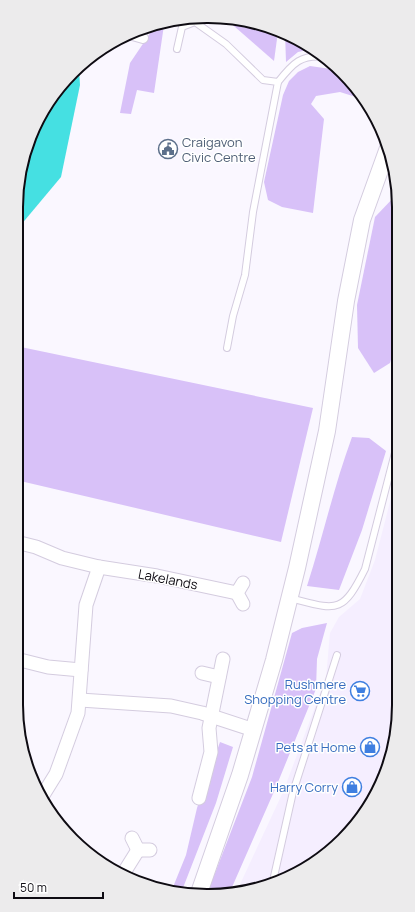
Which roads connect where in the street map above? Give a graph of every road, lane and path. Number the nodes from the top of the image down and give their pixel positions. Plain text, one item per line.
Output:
1 (196, 23) edge
2 (190, 24) edge
3 (138, 37) edge
4 (143, 38) dead end
5 (177, 49) dead end
6 (312, 55) edge
7 (278, 82) junction
8 (388, 169) edge
9 (228, 348) dead end
10 (392, 465) edge
11 (23, 544) edge
12 (99, 567) junction
13 (241, 593) dead end
14 (290, 598) junction
15 (337, 656) dead end
16 (223, 659) dead end
17 (23, 661) edge
18 (81, 670) junction
19 (202, 673) dead end
20 (219, 677) junction
21 (80, 700) junction
22 (211, 716) junction
23 (254, 730) junction
24 (44, 789) edge
25 (199, 798) dead end
26 (132, 838) dead end
27 (126, 870) edge
28 (274, 876) edge
29 (200, 889) edge

1 - 7 lane
2 - 5 lane
3 - 4 street
6 - 7 lane
7 - 9 lane
8 - 14 street
10 - 14 lane
11 - 12 street, Lakelands
12 - 13 street, Lakelands
12 - 18 street
14 - 23 street
15 - 28 lane
16 - 20 street
17 - 18 street
18 - 21 street
19 - 20 street
20 - 22 street
21 - 22 street
21 - 24 street
22 - 23 street
22 - 25 street
23 - 29 street
26 - 27 street

